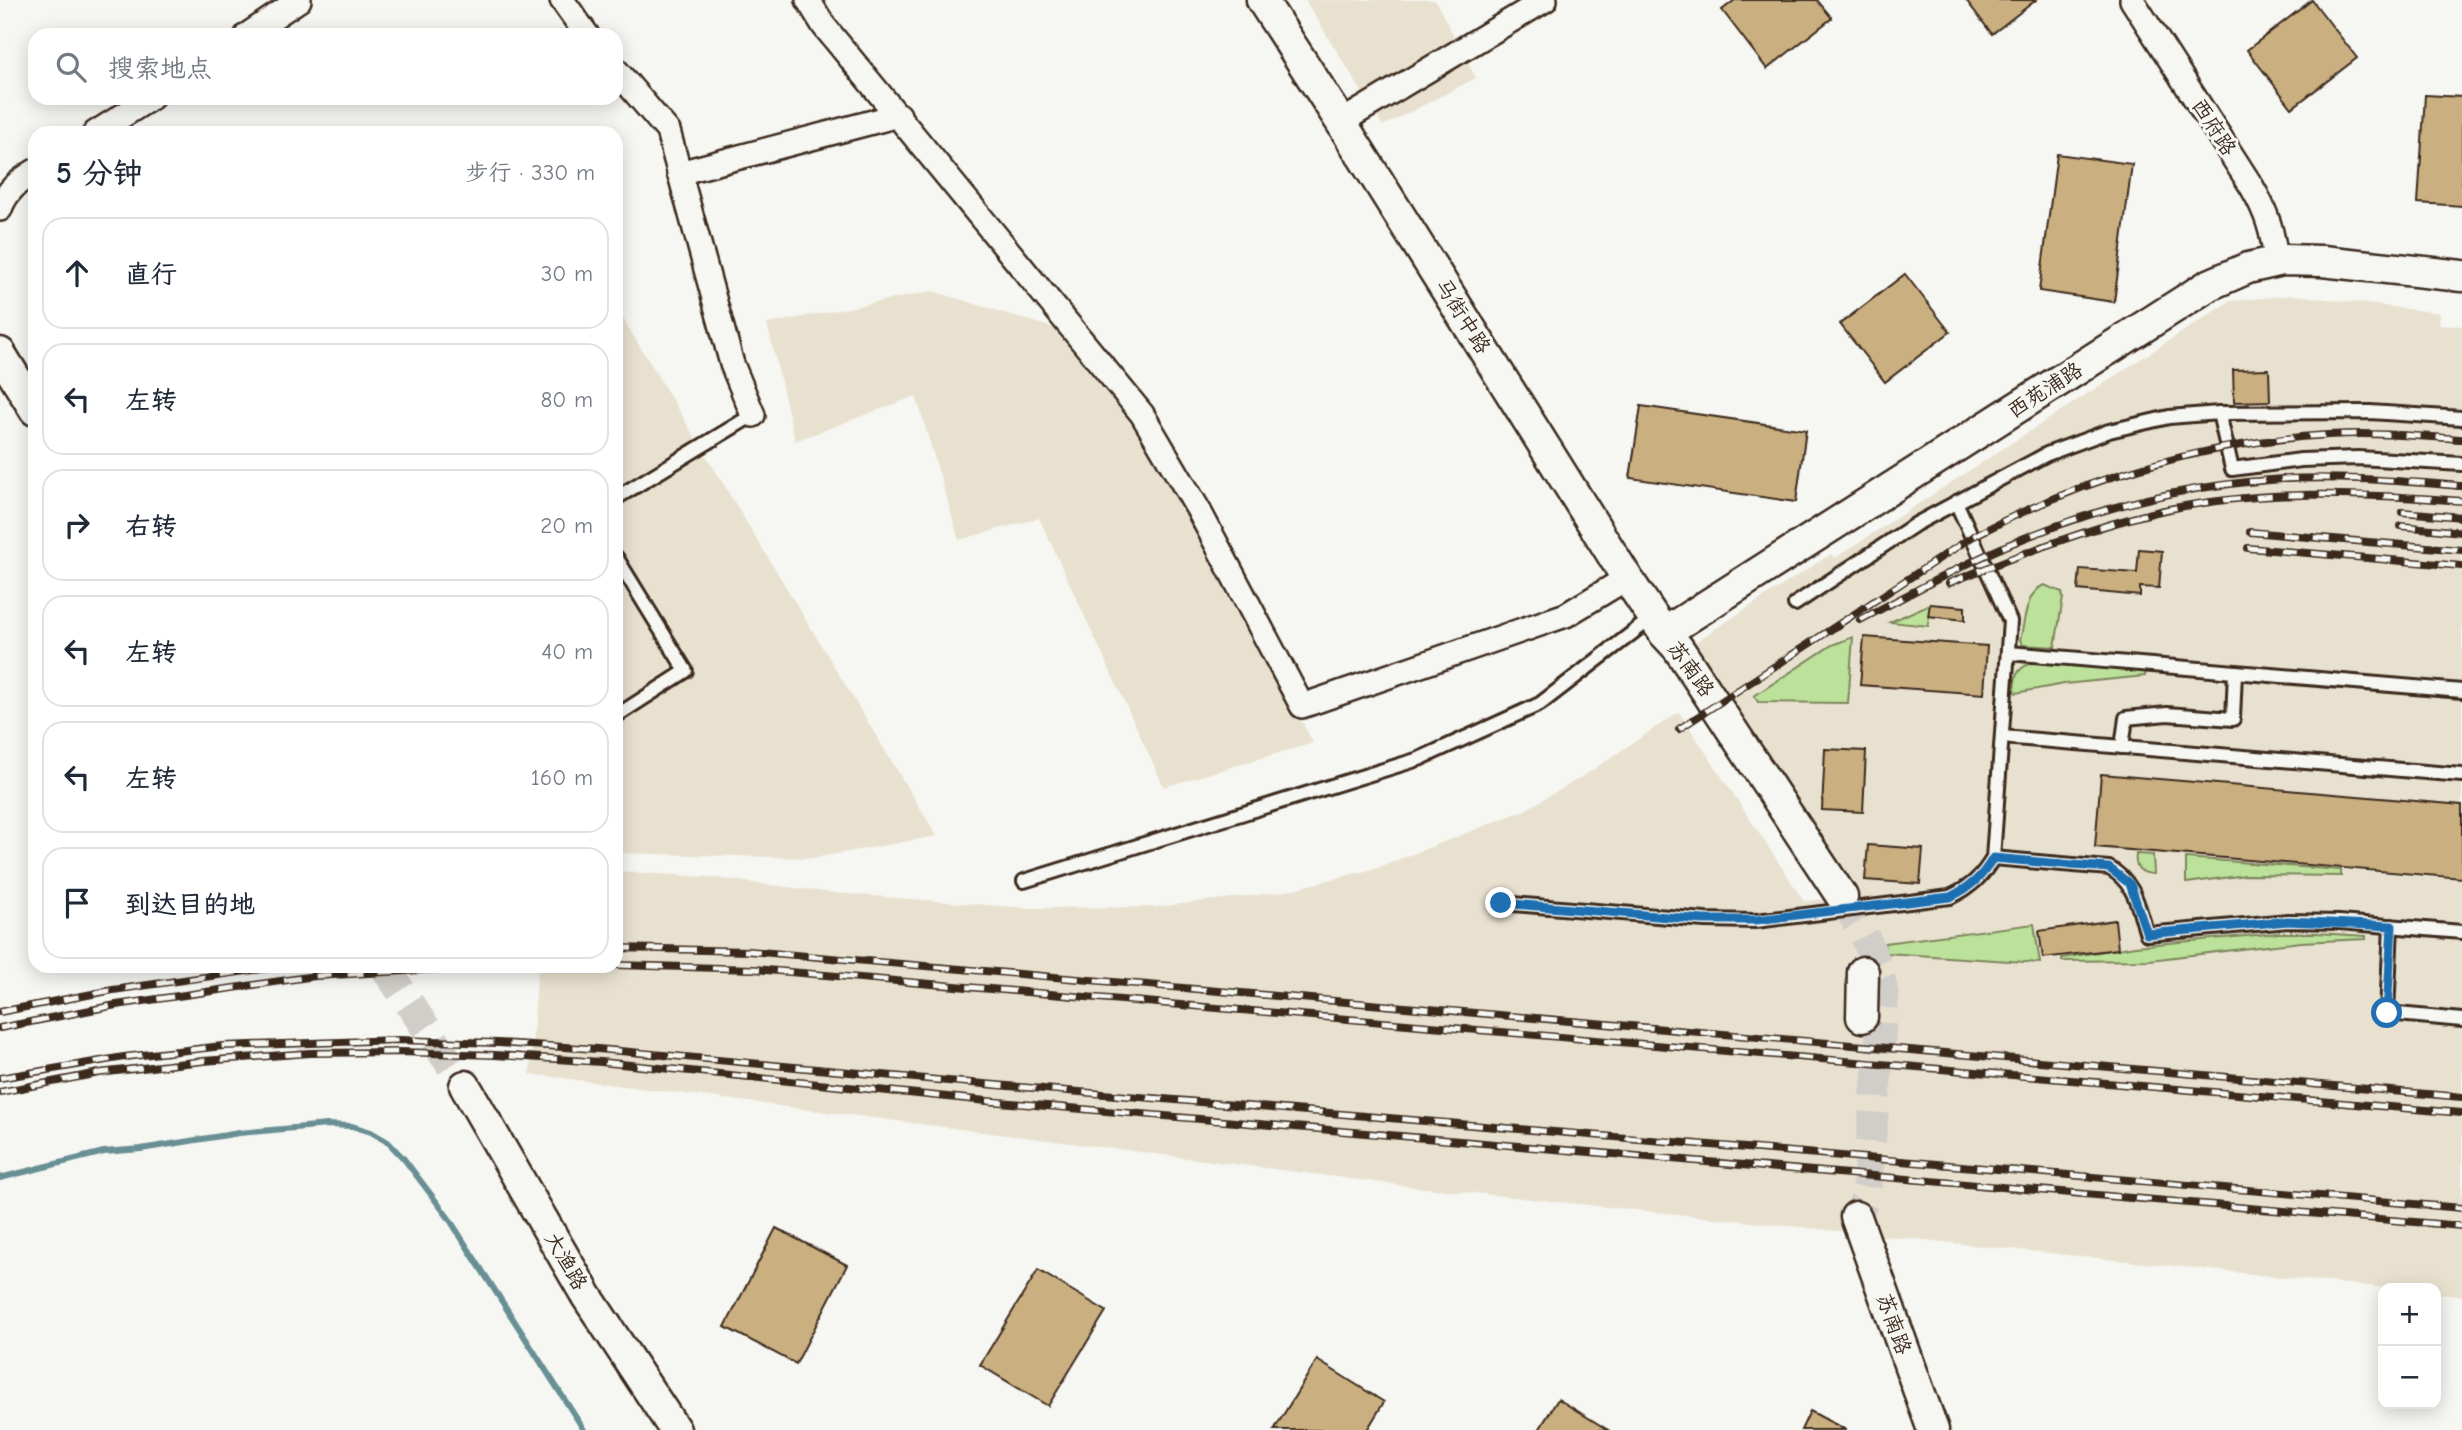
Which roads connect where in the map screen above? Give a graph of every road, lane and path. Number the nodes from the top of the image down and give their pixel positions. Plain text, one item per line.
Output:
1 (299, 0) edge
2 (562, 0) edge
3 (808, 0) edge
4 (1262, 0) edge
5 (1545, 0) edge
6 (2132, 0) edge
7 (257, 28) edge
8 (582, 28) edge
9 (623, 77) edge
10 (140, 105) edge
11 (899, 115) junction
12 (1341, 122) junction
13 (106, 126) edge
14 (679, 173) junction
15 (28, 175) edge
16 (0, 209) edge
17 (2276, 262) junction
18 (2462, 276) edge
19 (0, 353) edge
20 (28, 399) edge
21 (2219, 413) junction
22 (752, 415) joint
23 (2462, 418) edge
24 (2462, 464) edge
25 (623, 494) edge
26 (1955, 502) junction
27 (623, 568) edge
28 (1627, 578) junction
29 (1795, 604) dead end
30 (1658, 625) junction
31 (2008, 653) junction
32 (2235, 672) junction
33 (2462, 691) edge
34 (623, 712) edge
35 (2002, 737) junction
36 (2122, 747) junction
37 (2462, 775) edge
38 (1993, 858) junction
39 (1024, 881) dead end
40 (1832, 899) tunnel mouth
41 (1501, 903) dead end
42 (2392, 926) junction
43 (2462, 932) edge
44 (1863, 972) dead end
45 (1862, 1017) dead end
46 (2462, 1020) edge
47 (466, 1086) tunnel mouth
48 (1856, 1217) tunnel mouth
49 (675, 1430) edge
50 (1933, 1430) edge

1 - 7 street
2 - 8 street
3 - 11 street
4 - 12 street, 马街中路
5 - 12 street
6 - 17 street, 西府路
9 - 14 street
10 - 13 street
11 - 14 street
11 - 28 street
12 - 28 street, 马街中路
14 - 22 street
15 - 16 street
17 - 18 street, 西苑浦路
17 - 30 street, 西苑浦路
19 - 20 street
21 - 23 lane
21 - 24 lane
21 - 26 lane
22 - 25 lane
26 - 29 lane
26 - 31 lane
27 - 34 lane
28 - 30 street, 马街中路
30 - 39 lane
30 - 40 street, 苏南路
31 - 32 lane
31 - 35 lane
32 - 33 lane
32 - 36 lane
35 - 36 lane
35 - 38 lane
36 - 37 lane
38 - 41 lane
38 - 42 lane
42 - 43 lane
42 - 46 lane
44 - 45 street
47 - 49 street, 大渔路
48 - 50 street, 苏南路

